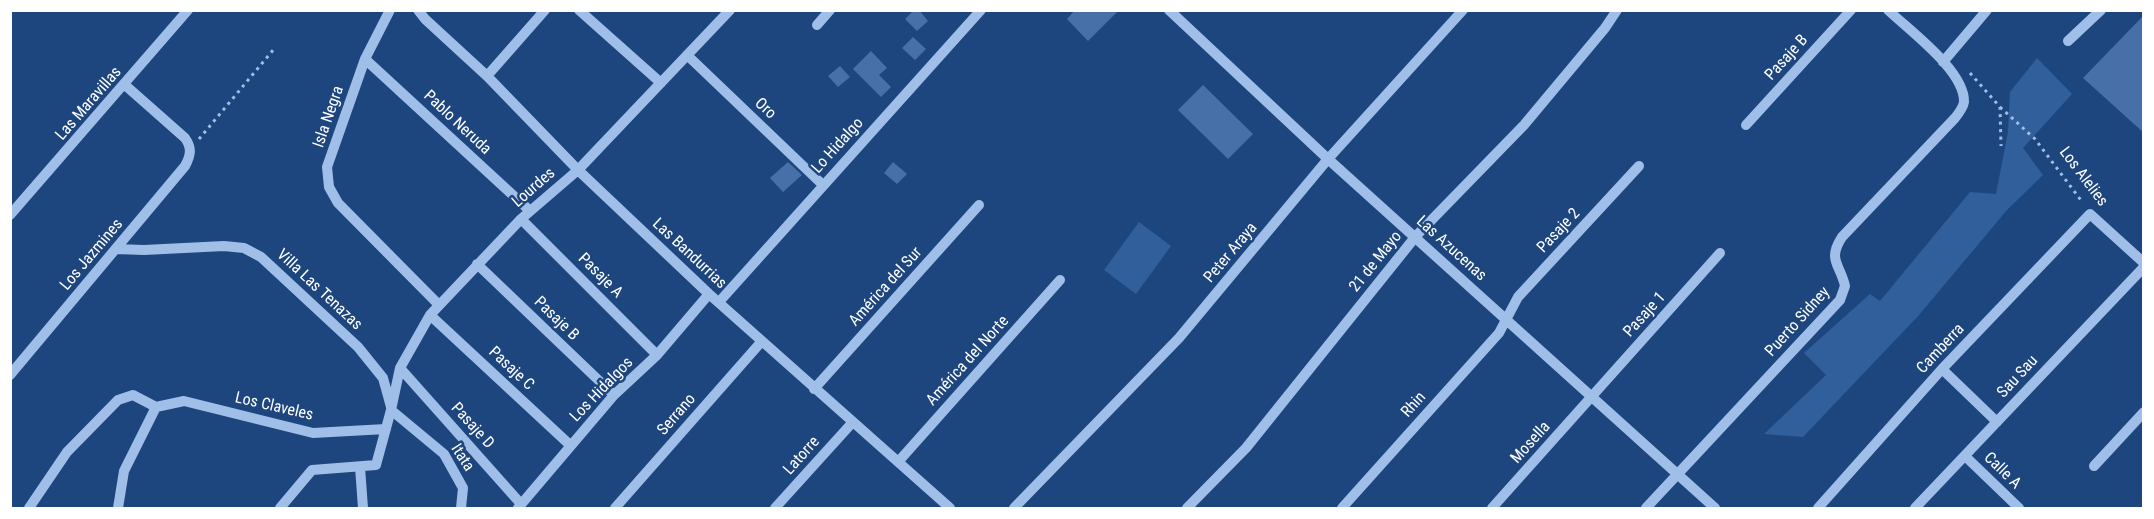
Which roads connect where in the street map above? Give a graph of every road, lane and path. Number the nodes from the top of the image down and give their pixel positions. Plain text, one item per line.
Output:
1 (188, 10) edge
2 (390, 10) edge
3 (418, 10) edge
4 (545, 10) edge
5 (579, 10) edge
6 (730, 10) edge
7 (830, 10) edge
8 (981, 10) edge
9 (1169, 10) edge
10 (1463, 10) edge
11 (1617, 10) edge
12 (1851, 10) edge
13 (1888, 10) edge
14 (1987, 10) edge
15 (2101, 10) edge
16 (816, 26) dead end
17 (2068, 41) dead end
18 (274, 49) dead end
19 (687, 56) junction
20 (365, 59) junction
21 (1943, 62) junction
22 (1969, 72) dead end
23 (487, 76) junction
24 (661, 83) junction
25 (125, 85) junction
26 (2000, 107) junction
27 (1746, 125) dead end
28 (2001, 146) dead end
29 (191, 150) junction
30 (1328, 159) junction
31 (1639, 166) dead end
32 (578, 170) junction
33 (823, 185) junction
34 (979, 205) dead end
35 (529, 210) junction
36 (2090, 214) junction
37 (10, 215) edge
38 (521, 219) junction
39 (1416, 236) junction
40 (117, 249) junction
41 (1720, 253) dead end
42 (477, 264) junction
43 (2144, 265) edge
44 (1060, 280) dead end
45 (709, 294) junction
46 (720, 302) junction
47 (439, 305) junction
48 (430, 315) junction
49 (1507, 320) junction
50 (762, 341) junction
51 (657, 355) junction
52 (400, 368) junction
53 (1942, 369) junction
54 (10, 375) edge
55 (814, 389) junction
56 (614, 395) junction
57 (1591, 397) junction
58 (156, 407) junction
59 (392, 410) junction
60 (2144, 412) edge
61 (1997, 422) junction
62 (852, 423) junction
63 (386, 429) junction
64 (570, 445) junction
65 (1965, 456) junction
66 (898, 462) junction
67 (2094, 465) dead end
68 (360, 467) junction
69 (1677, 473) junction
70 (520, 506) edge
71 (28, 508) edge
72 (118, 508) edge
73 (280, 508) edge
74 (363, 508) edge
75 (461, 508) edge
76 (615, 508) edge
77 (776, 508) edge
78 (950, 508) edge
79 (1014, 508) edge
80 (1187, 508) edge
81 (1342, 508) edge
82 (1492, 508) edge
83 (1646, 508) edge
84 (1715, 508) edge
85 (1818, 508) edge
86 (1915, 508) edge
87 (2019, 508) edge

1 - 25 street, Las Maravillas
2 - 20 street, Isla Negra
3 - 23 street, Las Bandurrias
4 - 23 street
5 - 24 street
6 - 19 street, Lourdes
7 - 16 street
8 - 33 street, Lo Hidalgo
9 - 30 street, Las Azucenas
10 - 30 street, Peter Araya
11 - 39 street, 21 de Mayo
12 - 27 street, Pasaje B
13 - 21 street
14 - 21 street
15 - 17 street
18 - 29 path
19 - 24 street, Lourdes
19 - 33 street, Oro
20 - 35 street, Pablo Neruda
20 - 47 street, Isla Negra
21 - 69 street, Puerto Sidney
22 - 26 path, Los Alelies
23 - 32 street, Las Bandurrias
24 - 32 street, Lourdes
25 - 29 street
25 - 37 street, Las Maravillas
26 - 28 path
26 - 36 path, Los Alelies
29 - 40 street, Los Jazmines
30 - 39 street, Las Azucenas
30 - 79 street, Peter Araya
31 - 49 street, Pasaje 2
32 - 35 street, Lourdes
32 - 45 street, Las Bandurrias
33 - 46 street, Lo Hidalgo
34 - 55 street, América del Sur
35 - 38 street, Lourdes
36 - 43 street, Los Alelies
36 - 53 street, Camberra
38 - 42 street, Lourdes
38 - 51 street, Pasaje A
39 - 49 street, Las Azucenas
39 - 80 street, 21 de Mayo
40 - 54 street, Los Jazmines
40 - 59 street, Villa Las Tenazas
41 - 57 street, Pasaje 1
42 - 47 street, Lourdes
42 - 56 street, Pasaje B
43 - 61 street, Sau Sau
44 - 66 street, América del Norte
45 - 46 street, Las Bandurrias
45 - 51 street, Los Hidalgos
46 - 50 street, Las Bandurrias
47 - 48 street, Lourdes
48 - 52 street, Lourdes
48 - 64 street, Pasaje C
49 - 57 street, Las Azucenas
49 - 81 street, Rhin
50 - 55 street, Las Bandurrias
50 - 76 street, Serrano
51 - 56 street, Los Hidalgos
52 - 59 street, Lourdes
52 - 70 street, Pasaje D
53 - 61 street
53 - 85 street, Camberra
55 - 62 street, Las Bandurrias
56 - 64 street, Los Hidalgos
57 - 69 street, Las Azucenas
57 - 82 street, Mosella
58 - 63 street, Los Claveles
58 - 71 street
58 - 72 street
59 - 63 street, Lourdes
59 - 75 street, Itata
60 - 67 street
61 - 65 street, Sau Sau
62 - 66 street, Las Bandurrias
62 - 77 street, Latorre
63 - 68 street, Lourdes
64 - 70 street, Los Hidalgos
65 - 86 street, Sau Sau
65 - 87 street, Calle A
66 - 78 street, Las Bandurrias
68 - 73 street
68 - 74 street
69 - 83 street, Puerto Sidney
69 - 84 street, Las Azucenas

